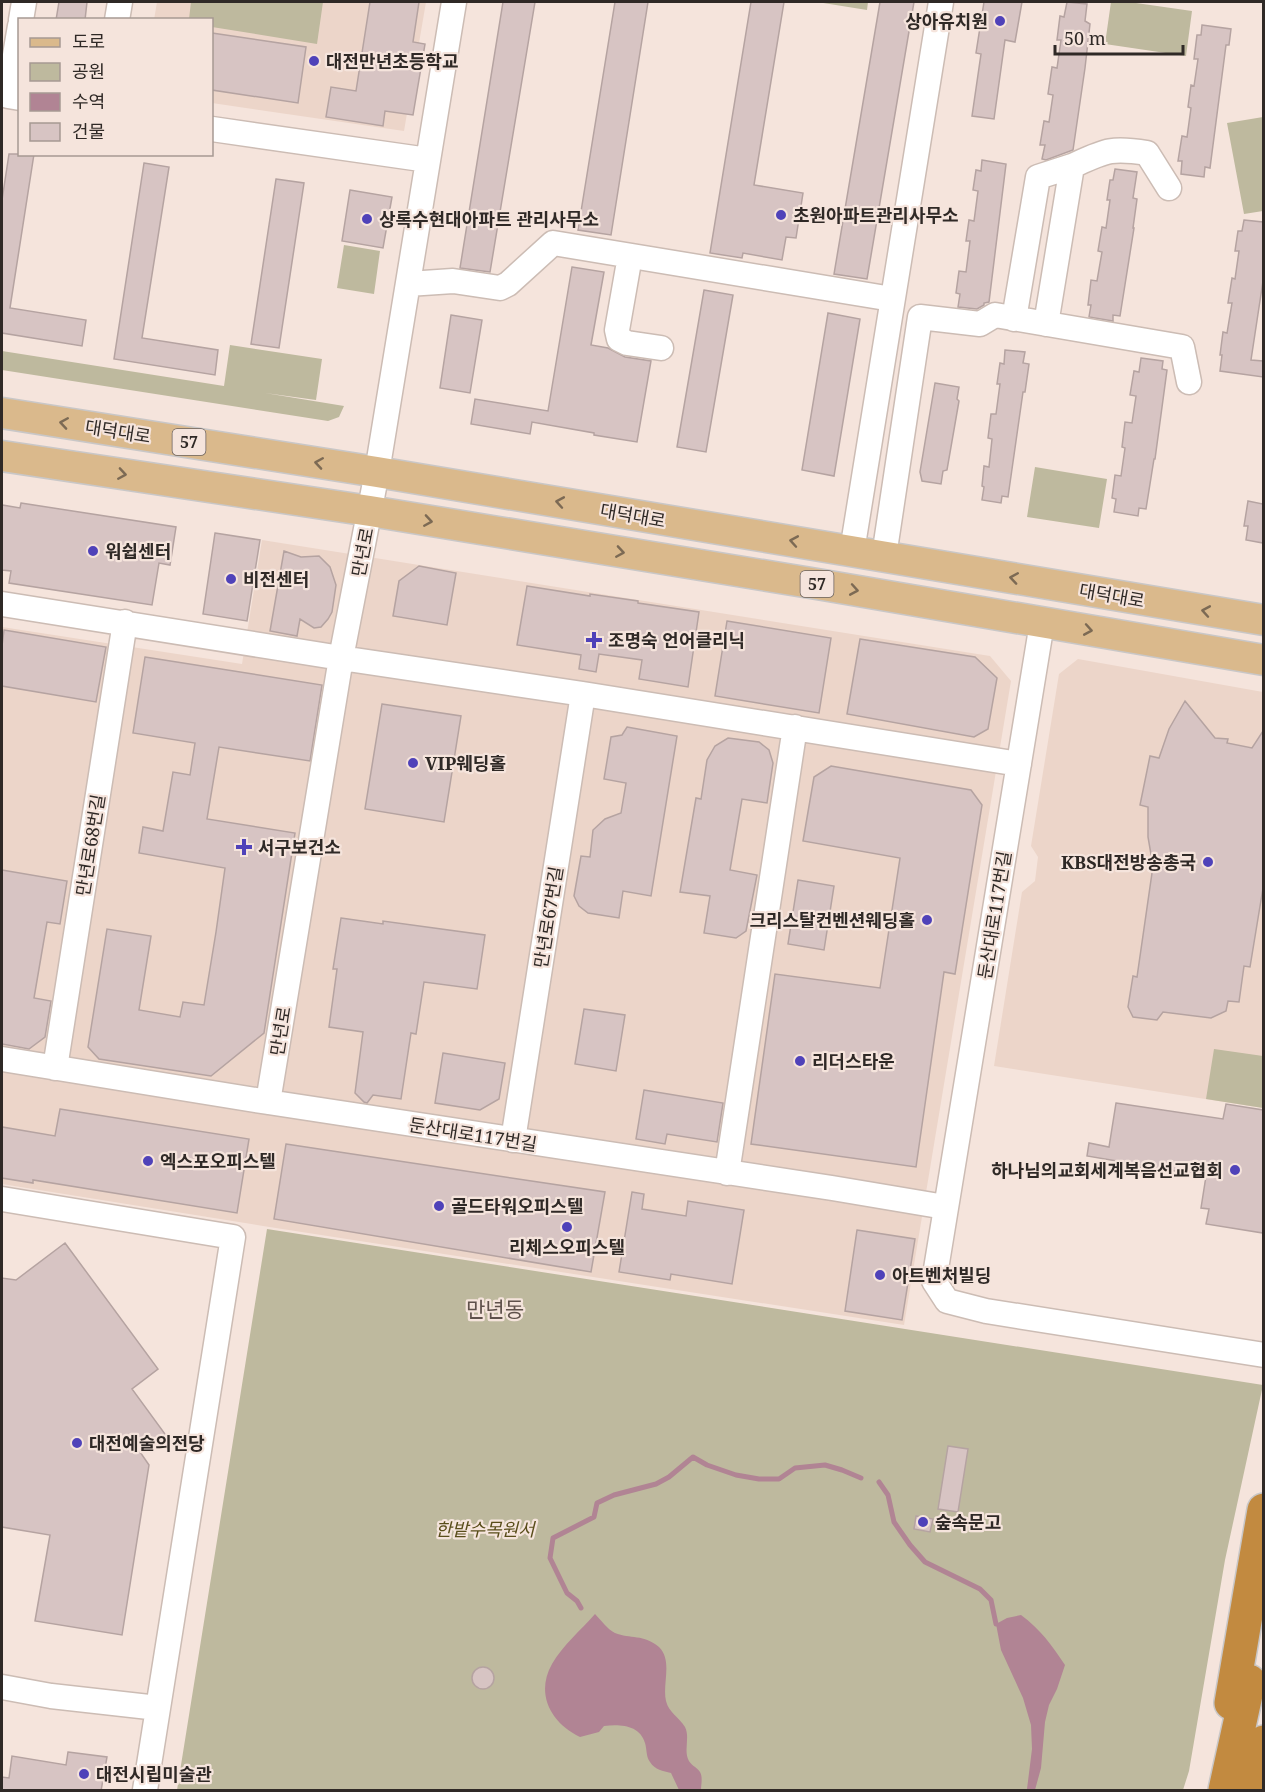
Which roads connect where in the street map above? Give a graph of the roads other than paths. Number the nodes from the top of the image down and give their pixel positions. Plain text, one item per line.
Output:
1 (24, 2) edge
2 (120, 2) edge
3 (454, 2) edge
4 (941, 2) edge
5 (21, 18) edge
6 (117, 18) edge
7 (18, 38) edge
8 (18, 98) edge
9 (213, 129) edge
10 (428, 160) junction
11 (1072, 166) junction
12 (1169, 188) dead end
13 (630, 256) junction
14 (408, 284) junction
15 (892, 299) junction
16 (1014, 319) junction
17 (1046, 324) junction
18 (661, 348) dead end
19 (1189, 382) dead end
20 (2, 413) edge
21 (2, 456) edge
22 (377, 472) junction
23 (370, 512) junction
24 (852, 551) junction
25 (884, 556) junction
26 (2, 604) edge
27 (1263, 620) edge
28 (125, 622) junction
29 (1042, 622) junction
30 (341, 658) junction
31 (1263, 660) edge
32 (582, 693) junction
33 (795, 727) junction
34 (1019, 764) junction
35 (2, 1059) edge
36 (56, 1068) junction
37 (268, 1102) junction
38 (513, 1140) junction
39 (727, 1173) junction
40 (2, 1199) edge
41 (945, 1207) junction
42 (1263, 1355) edge
43 (1263, 1510) edge
44 (1261, 1622) edge
45 (2, 1687) edge
46 (1231, 1703) junction
47 (158, 1708) junction
48 (1263, 1742) edge
49 (1215, 1787) edge
50 (144, 1791) edge
51 (1253, 1791) edge

1 - 5 street
2 - 6 street
3 - 10 street, 만년로
4 - 15 street
7 - 8 street
9 - 10 street
10 - 14 street, 만년로
11 - 12 street
11 - 16 street
11 - 17 street
13 - 14 street
13 - 15 street
13 - 18 street
14 - 22 street, 만년로
15 - 24 street
16 - 17 street
16 - 25 street
17 - 19 street
22 -> 20 main road, 대덕대로 / 57
21 -> 23 main road, 57
22 - 23 street, 만년로
24 -> 22 main road, 대덕대로 / 57
23 -> 29 main road, 57
23 - 30 street, 만년로
24 - 25 main road, 대덕대로 / 57
27 -> 25 main road, 대덕대로 / 57
26 - 28 street
28 - 30 street
28 - 36 street, 만년로68번길
29 -> 31 main road, 57
29 - 34 street, 둔산대로117번길
30 - 32 street
30 - 37 street, 만년로
32 - 33 street
32 - 38 street, 만년로67번길
33 - 34 street
33 - 39 street
34 - 41 street, 둔산대로117번길
35 - 36 street, 둔산대로117번길
36 - 37 street, 둔산대로117번길
37 - 38 street, 둔산대로117번길
38 - 39 street, 둔산대로117번길
39 - 41 street, 둔산대로117번길
40 - 47 street
41 - 42 street, 둔산대로117번길
43 - 46 highway
44 - 46 highway
44 - 49 highway
45 - 47 street
46 - 49 highway
47 - 50 street
48 - 51 highway

